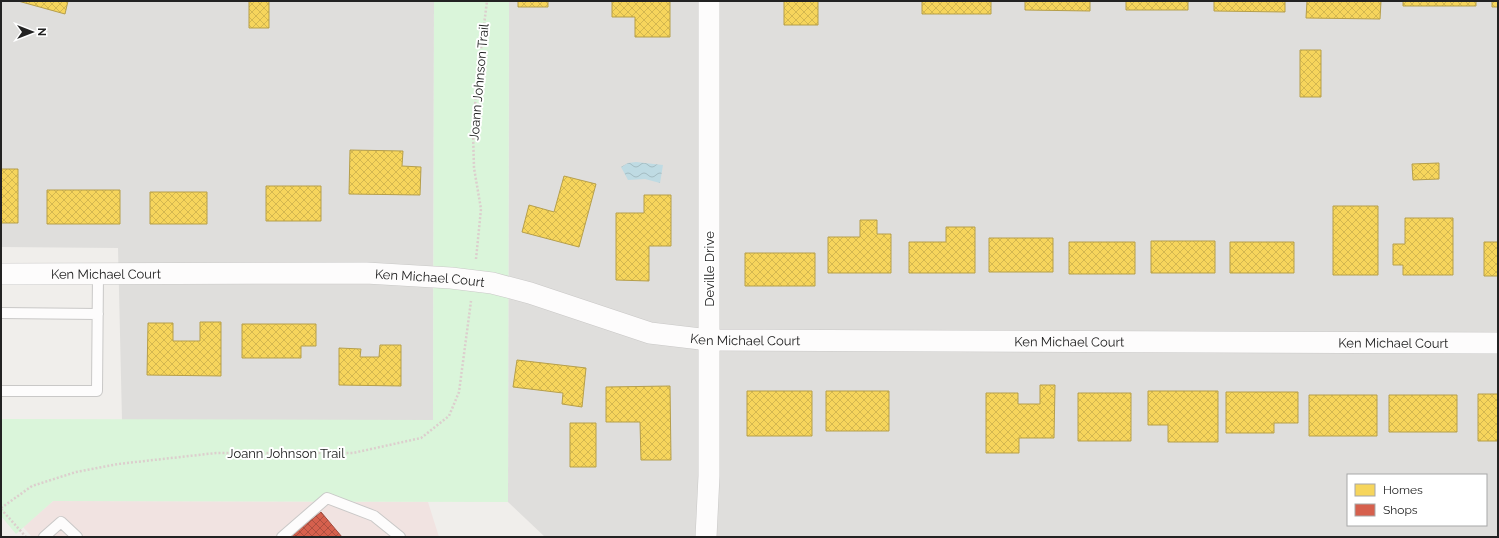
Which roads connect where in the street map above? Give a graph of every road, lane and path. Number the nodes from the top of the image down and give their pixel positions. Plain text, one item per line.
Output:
1 (487, 1) edge
2 (709, 1) edge
3 (476, 259) dead end
4 (1, 274) edge
5 (98, 274) junction
6 (471, 296) dead end
7 (1, 313) edge
8 (98, 314) junction
9 (709, 340) junction
10 (1498, 343) edge
11 (1, 391) edge
12 (1, 509) edge
13 (26, 537) edge
14 (44, 537) edge
15 (77, 537) edge
16 (282, 537) edge
17 (400, 537) edge
18 (706, 537) edge

1 - 3 path, Joann Johnson Trail
2 - 9 street, Deville Drive
4 - 5 street, Ken Michael Court
5 - 8 lane
5 - 9 street, Ken Michael Court
6 - 12 path, Joann Johnson Trail
7 - 8 lane
8 - 11 lane
9 - 10 street, Ken Michael Court
9 - 18 street, Deville Drive
12 - 13 path, Joann Johnson Trail
14 - 15 lane
16 - 17 lane

